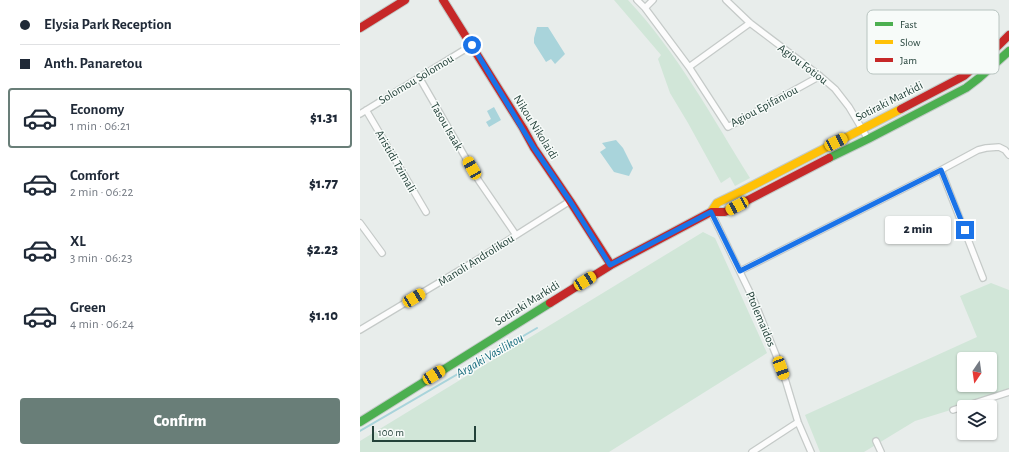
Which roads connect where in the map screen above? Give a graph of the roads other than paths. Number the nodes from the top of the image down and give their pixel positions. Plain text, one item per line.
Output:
1 (405, 0) edge
2 (443, 0) edge
3 (637, 0) edge
4 (653, 0) edge
5 (726, 0) edge
6 (645, 8) junction
7 (750, 23) junction
8 (360, 28) edge
9 (1009, 35) edge
10 (472, 45) junction
11 (999, 45) edge
12 (1009, 52) edge
13 (999, 61) edge
14 (689, 67) junction
15 (966, 74) edge
16 (984, 74) edge
17 (820, 76) junction
18 (419, 78) junction
19 (366, 110) junction
20 (360, 114) edge
21 (862, 129) junction
22 (868, 139) junction
23 (1009, 155) edge
24 (941, 170) junction
25 (570, 201) junction
26 (426, 212) dead end
27 (711, 212) junction
28 (360, 223) edge
29 (516, 235) junction
30 (382, 253) dead end
31 (610, 265) junction
32 (740, 271) junction
33 (983, 278) dead end
34 (360, 330) edge
35 (1009, 392) edge
36 (953, 410) dead end
37 (360, 422) edge
38 (798, 422) junction
39 (876, 441) dead end
40 (752, 452) edge
41 (811, 452) edge
42 (881, 452) edge

1 - 8 street
2 - 10 street, Nikou Nikolaidi
3 - 6 street, Agiou Epifaniou
4 - 6 street
5 - 7 street, Agiou Fotiou
6 - 14 street, Agiou Epifaniou
7 - 14 street
7 - 17 street, Agiou Fotiou
9 - 11 street, Sotiraki Markidi
10 - 18 street, Solomou Solomou
10 - 25 street, Nikou Nikolaidi
12 - 13 street, Sotiraki Markidi
14 - 17 street, Agiou Epifaniou
15 - 21 street, Sotiraki Markidi
16 - 22 street, Sotiraki Markidi
17 - 21 street, Agiou Fotiou
18 - 19 street, Solomou Solomou
18 - 29 street, Tasou Isaak
19 - 20 street, Solomou Solomou
19 - 26 street, Aristidi Tzimali
21 - 22 street, Agiou Fotiou
21 - 27 street, Sotiraki Markidi
22 - 27 street, Sotiraki Markidi
23 - 24 street
24 - 32 street
24 - 33 street
25 - 29 street, Manoli Androlikou
25 - 31 street, Nikou Nikolaidi
27 - 31 street, Sotiraki Markidi
27 - 32 street, Ptolemaidos
28 - 30 street
29 - 34 street, Manoli Androlikou
31 - 37 street, Sotiraki Markidi
32 - 38 street, Ptolemaidos
35 - 36 street
38 - 40 street
38 - 41 street, Ptolemaidos
39 - 42 street

